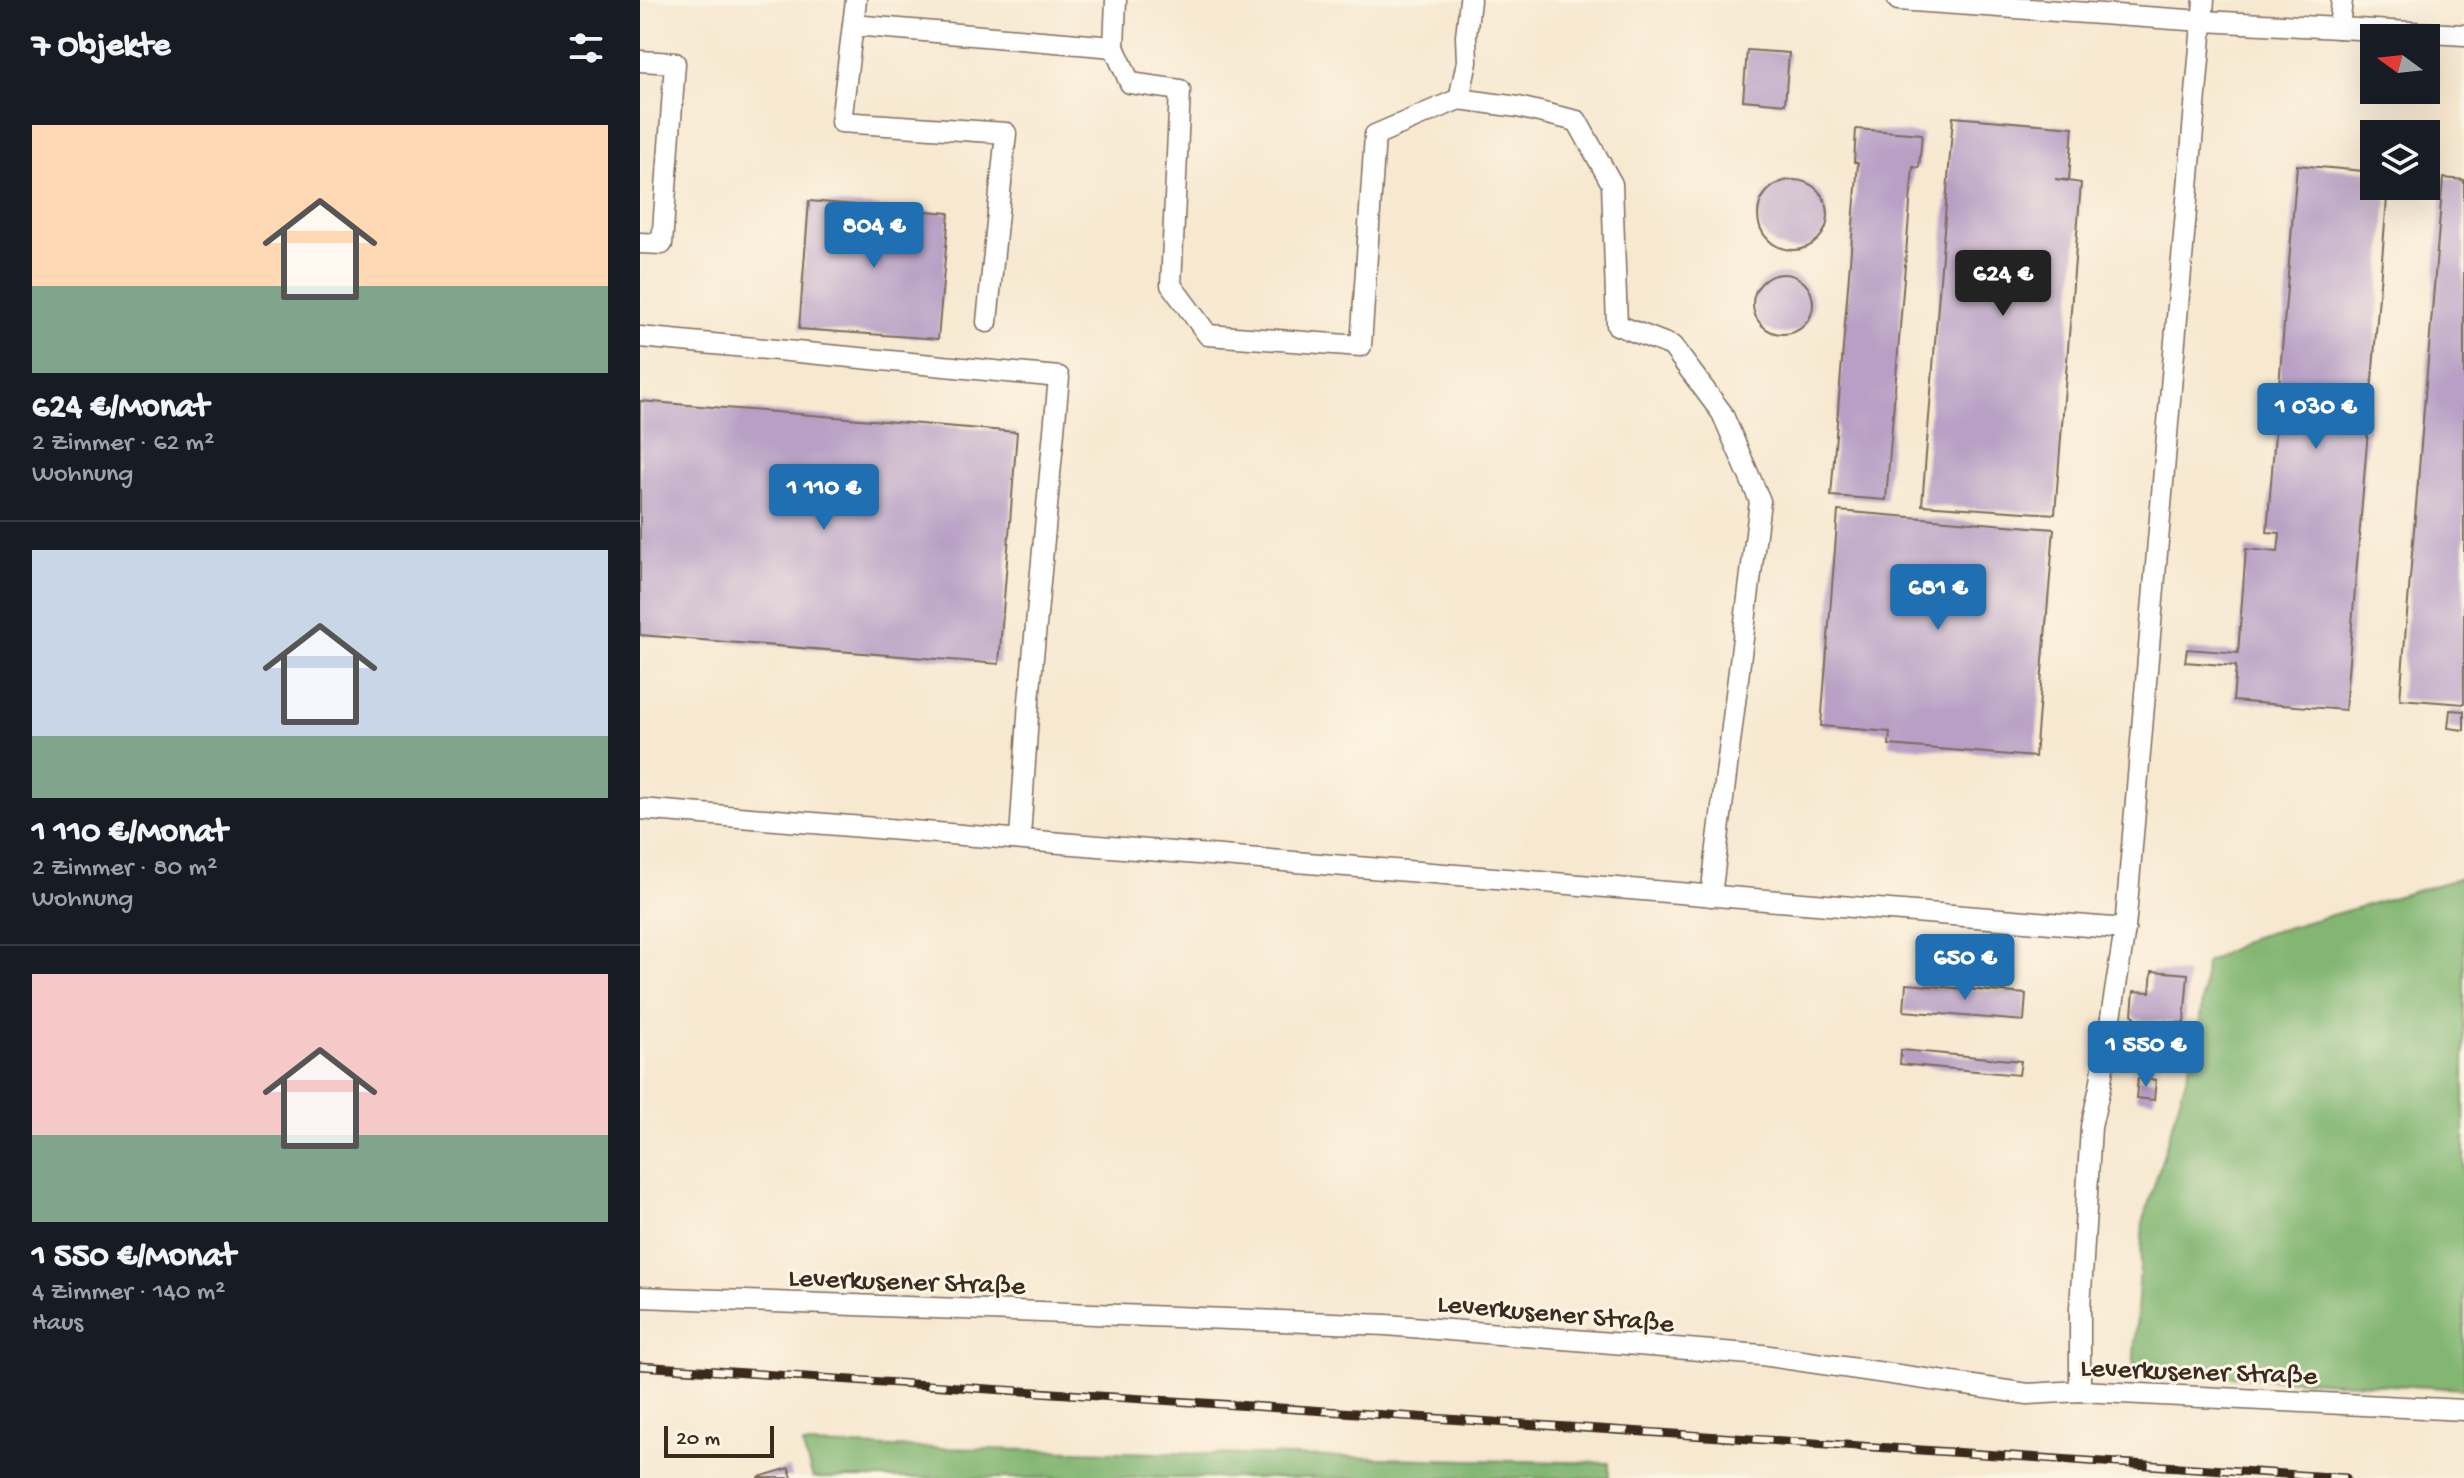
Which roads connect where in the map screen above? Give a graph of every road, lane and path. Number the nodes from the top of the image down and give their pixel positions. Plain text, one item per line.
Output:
1 (856, 0) edge
2 (1116, 0) edge
3 (1470, 0) edge
4 (1898, 0) edge
5 (2204, 0) edge
6 (2342, 0) edge
7 (2203, 21) junction
8 (853, 25) junction
9 (2339, 28) junction
10 (2464, 35) edge
11 (1114, 47) junction
12 (640, 61) edge
13 (1459, 99) junction
14 (640, 243) edge
15 (987, 322) dead end
16 (640, 337) edge
17 (640, 809) edge
18 (1020, 838) junction
19 (1711, 896) junction
20 (2125, 929) junction
21 (640, 1297) edge
22 (2080, 1391) junction
23 (2464, 1410) edge

1 - 8 lane
2 - 11 lane
3 - 13 lane
4 - 7 lane
5 - 7 lane
6 - 9 lane
7 - 9 lane
7 - 20 lane
8 - 11 lane
8 - 15 lane
9 - 10 lane
11 - 13 lane
12 - 14 lane
13 - 19 lane
16 - 18 lane
17 - 18 lane
18 - 19 lane
19 - 20 lane
20 - 22 lane
21 - 22 lane, Leverkusener Straße
22 - 23 lane, Leverkusener Straße

